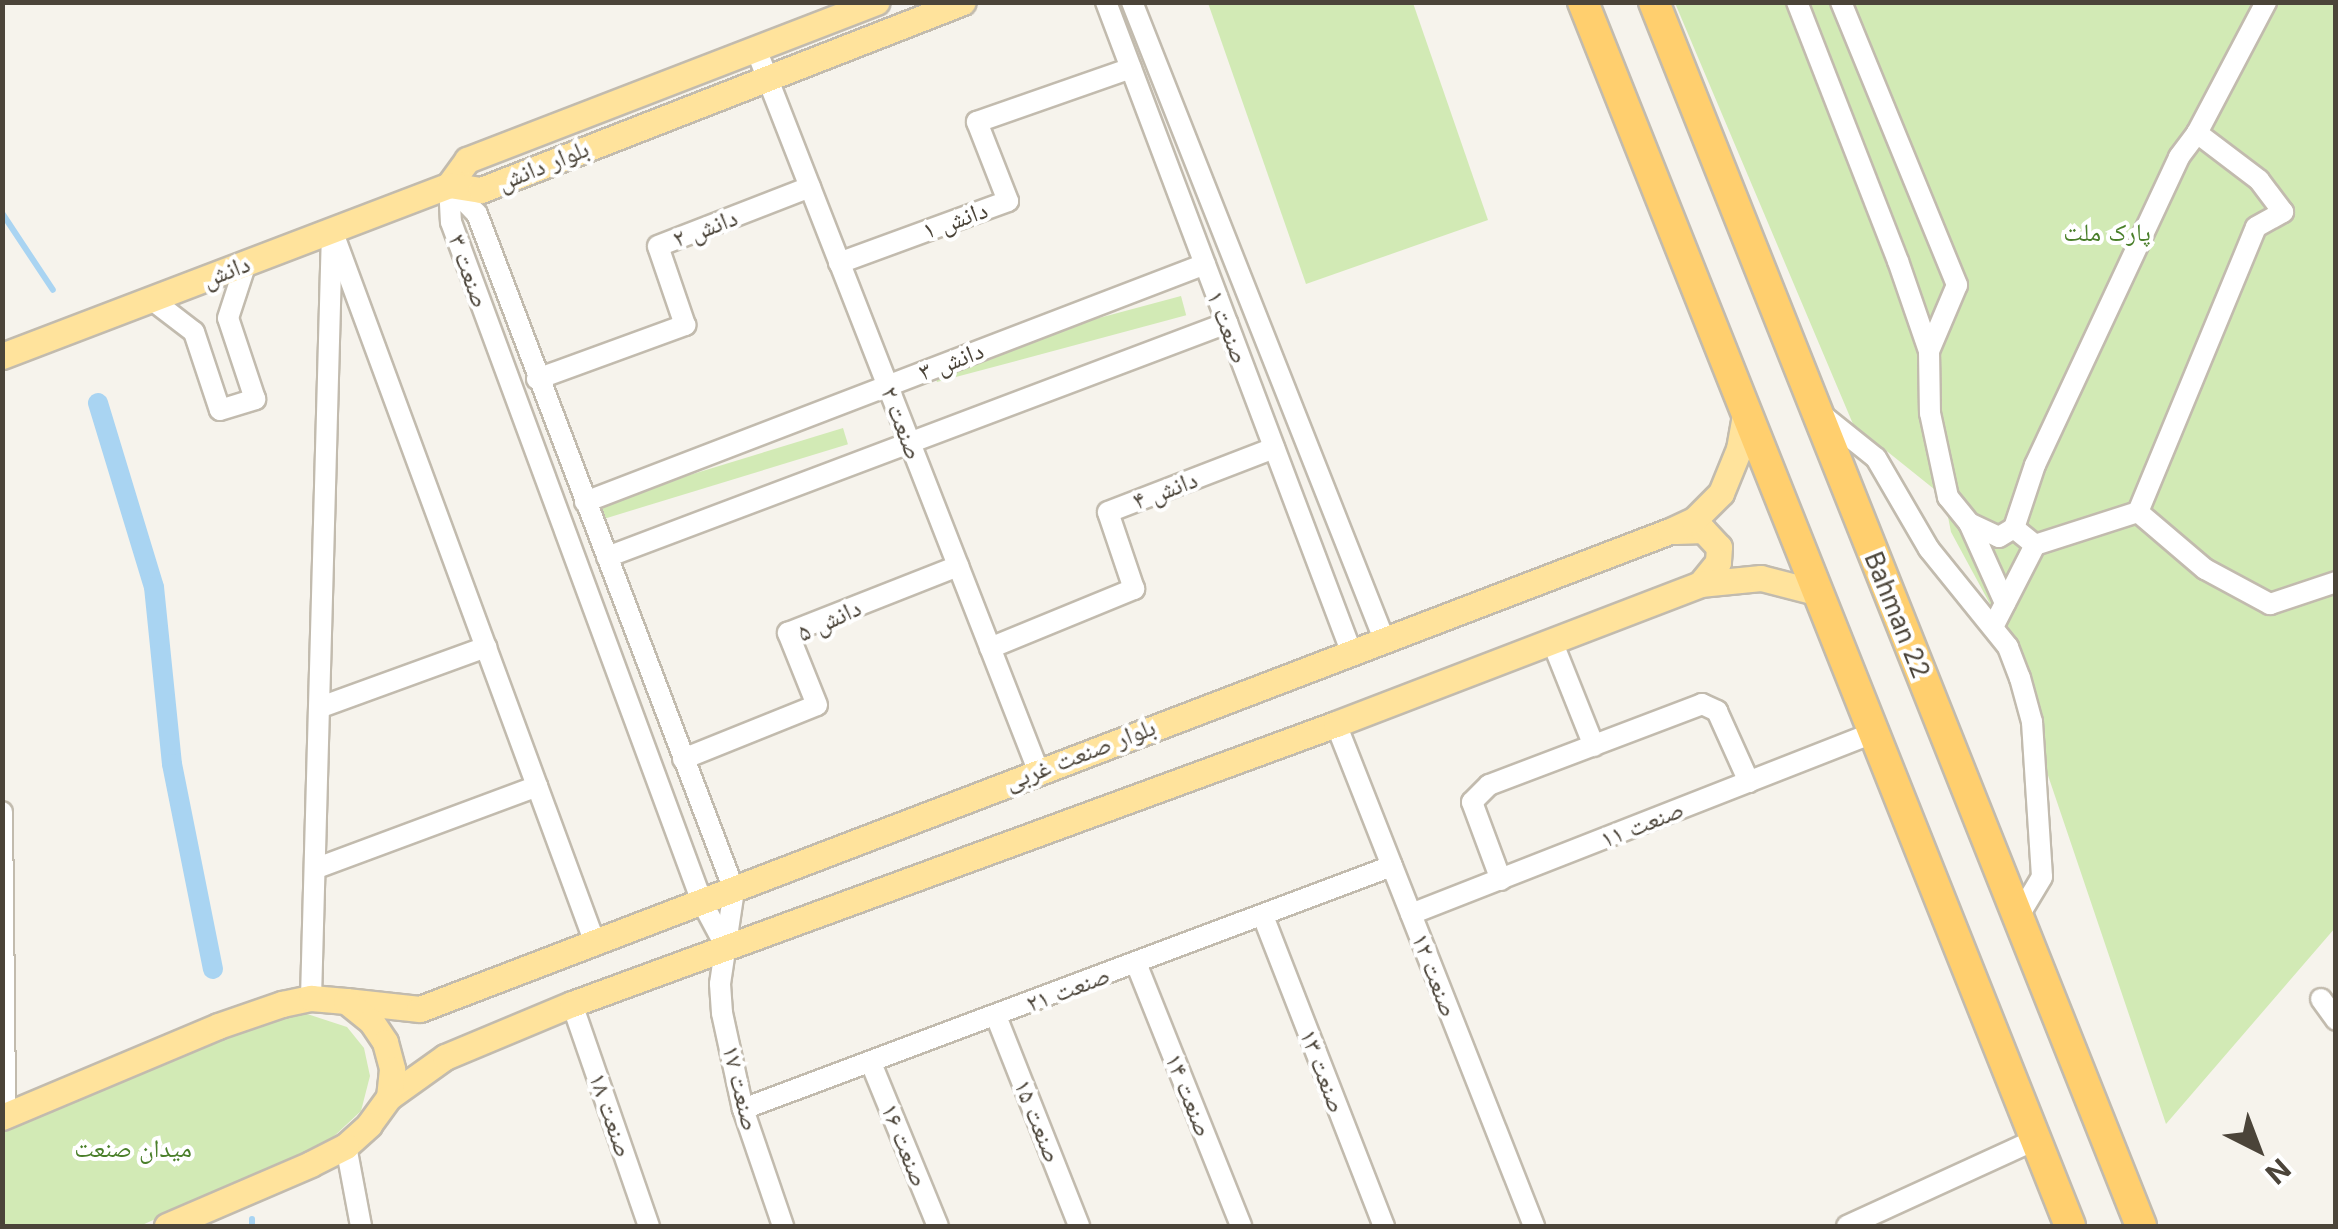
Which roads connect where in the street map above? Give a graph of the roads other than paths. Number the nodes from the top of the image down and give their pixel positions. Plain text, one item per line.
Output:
1 (877, 2) edge
2 (963, 2) edge
3 (1106, 2) edge
4 (1132, 2) edge
5 (1583, 2) edge
6 (1654, 2) edge
7 (1797, 2) edge
8 (1842, 2) edge
9 (2266, 2) edge
10 (756, 48) junction
11 (1131, 68) junction
12 (766, 76) junction
13 (2197, 133) junction
14 (448, 185) junction
15 (810, 188) junction
16 (332, 230) junction
17 (246, 263) junction
18 (840, 263) junction
19 (1205, 264) junction
20 (151, 299) junction
21 (1227, 323) junction
22 (1928, 352) junction
23 (2, 356) edge
24 (538, 379) junction
25 (888, 386) junction
26 (1816, 410) junction
27 (1746, 411) junction
28 (910, 443) junction
29 (1274, 448) junction
30 (585, 502) junction
31 (2138, 512) junction
32 (1969, 523) junction
33 (2014, 528) junction
34 (1670, 531) junction
35 (2035, 545) junction
36 (606, 557) junction
37 (958, 566) junction
38 (2336, 582) edge
39 (1700, 584) junction
40 (1819, 593) junction
41 (2005, 603) junction
42 (1993, 627) junction
43 (1384, 639) junction
44 (1552, 641) junction
45 (486, 648) junction
46 (990, 648) junction
47 (1352, 651) junction
48 (321, 707) junction
49 (1336, 724) junction
50 (1872, 733) junction
51 (1594, 746) junction
52 (684, 759) junction
53 (1038, 770) junction
54 (1749, 782) junction
55 (537, 786) junction
56 (2, 812) edge
57 (1392, 866) junction
58 (317, 868) junction
59 (1501, 880) junction
60 (734, 890) junction
61 (702, 902) junction
62 (1411, 914) junction
63 (1263, 916) junction
64 (2018, 917) junction
65 (595, 943) junction
66 (726, 947) junction
67 (1136, 963) junction
68 (312, 998) junction
69 (2321, 999) dead end
70 (346, 1001) junction
71 (572, 1004) junction
72 (996, 1016) junction
73 (2336, 1020) edge
74 (871, 1063) junction
75 (389, 1097) junction
76 (743, 1109) junction
77 (3, 1114) edge
78 (2035, 1140) junction
79 (346, 1146) junction
80 (167, 1226) edge
81 (361, 1226) edge
82 (649, 1226) edge
83 (783, 1226) edge
84 (938, 1226) edge
85 (1079, 1226) edge
86 (1241, 1226) edge
87 (1384, 1226) edge
88 (1534, 1226) edge
89 (1847, 1226) edge
90 (2070, 1226) edge
91 (2141, 1226) edge

1 - 10 main road, بلوار دانش
2 - 12 main road, بلوار دانش
3 - 11 street, صنعت ۱
4 - 43 street, صنعت ۱
5 - 27 highway
6 - 26 highway, Bahman 22
7 - 22 street
8 - 22 street
9 - 13 street
10 - 12 street, صنعت ۲
10 - 14 main road, بلوار دانش
11 - 18 street, دانش ۱
11 - 19 street, صنعت ۱
12 - 14 main road, بلوار دانش
12 - 15 street, صنعت ۲
13 - 31 street
13 - 33 street
14 - 16 main road, دانش
14 - 24 street, صنعت ۳
14 - 61 street, صنعت ۳
15 - 18 street, صنعت ۲
15 - 24 street, دانش ۲
16 - 17 main road, دانش
16 - 45 street
16 - 48 street
17 - 20 main road, دانش
17 - 20 street
18 - 25 street, صنعت ۲
19 - 21 street, صنعت ۱
19 - 25 street, دانش ۳
20 - 23 main road, دانش
21 - 28 street
21 - 29 street, صنعت ۱
22 - 32 street
24 - 30 street, صنعت ۳
25 - 28 street, صنعت ۲
25 - 30 street, دانش ۳
26 - 42 street
26 - 64 highway, Bahman 22
27 - 34 main road, بلوار صنعت غربی
27 - 40 highway
28 - 36 street
28 - 37 street, صنعت ۲
29 - 46 street, دانش ۴
29 - 47 street, صنعت ۱
30 - 36 street, صنعت ۳
31 - 35 street
31 - 38 street
32 - 33 street
32 - 41 street
33 - 35 street
34 - 39 main road
34 - 43 main road, بلوار صنعت غربی
35 - 41 street
36 - 52 street, صنعت ۳
37 - 46 street, صنعت ۲
37 - 52 street, دانش ۵
39 - 40 main road
39 - 44 main road
40 - 50 highway
41 - 42 street
42 - 64 street
43 - 47 main road, بلوار صنعت غربی
44 - 49 main road
44 - 51 street
45 - 48 street
45 - 55 street
46 - 53 street, صنعت ۲
47 - 53 main road, بلوار صنعت غربی
48 - 58 street
49 - 57 street, صنعت ۱۲
49 - 66 main road
50 - 54 street, صنعت ۱۱
50 - 78 highway
51 - 54 street
51 - 59 street
52 - 60 street, صنعت ۳
53 - 60 main road, بلوار صنعت غربی
54 - 59 street, صنعت ۱۱
55 - 58 street
55 - 65 street
56 - 77 street
57 - 62 street, صنعت ۱۲
57 - 63 street, صنعت ۲۱
58 - 68 street
59 - 62 street, صنعت ۱۱
60 - 61 main road, بلوار صنعت غربی
60 - 66 street, صنعت ۱۷
61 - 65 main road, بلوار صنعت غربی
61 - 66 street, صنعت ۳
62 - 88 street, صنعت ۱۲
63 - 67 street, صنعت ۲۱
63 - 87 street, صنعت ۱۳
64 - 91 highway, Bahman 22
65 - 70 main road, بلوار صنعت غربی
66 - 71 main road
66 - 76 street, صنعت ۱۷
67 - 72 street, صنعت ۲۱
67 - 86 street, صنعت ۱۴
68 - 70 main road
68 - 77 main road
69 - 73 street
70 - 75 main road
71 - 75 main road
71 - 82 street, صنعت ۱۸
72 - 74 street, صنعت ۲۱
72 - 85 street, صنعت ۱۵
74 - 76 street, صنعت ۲۱
74 - 84 street, صنعت ۱۶
75 - 79 main road
76 - 83 street, صنعت ۱۷
78 - 89 street
78 - 90 highway
79 - 80 main road
79 - 81 street

